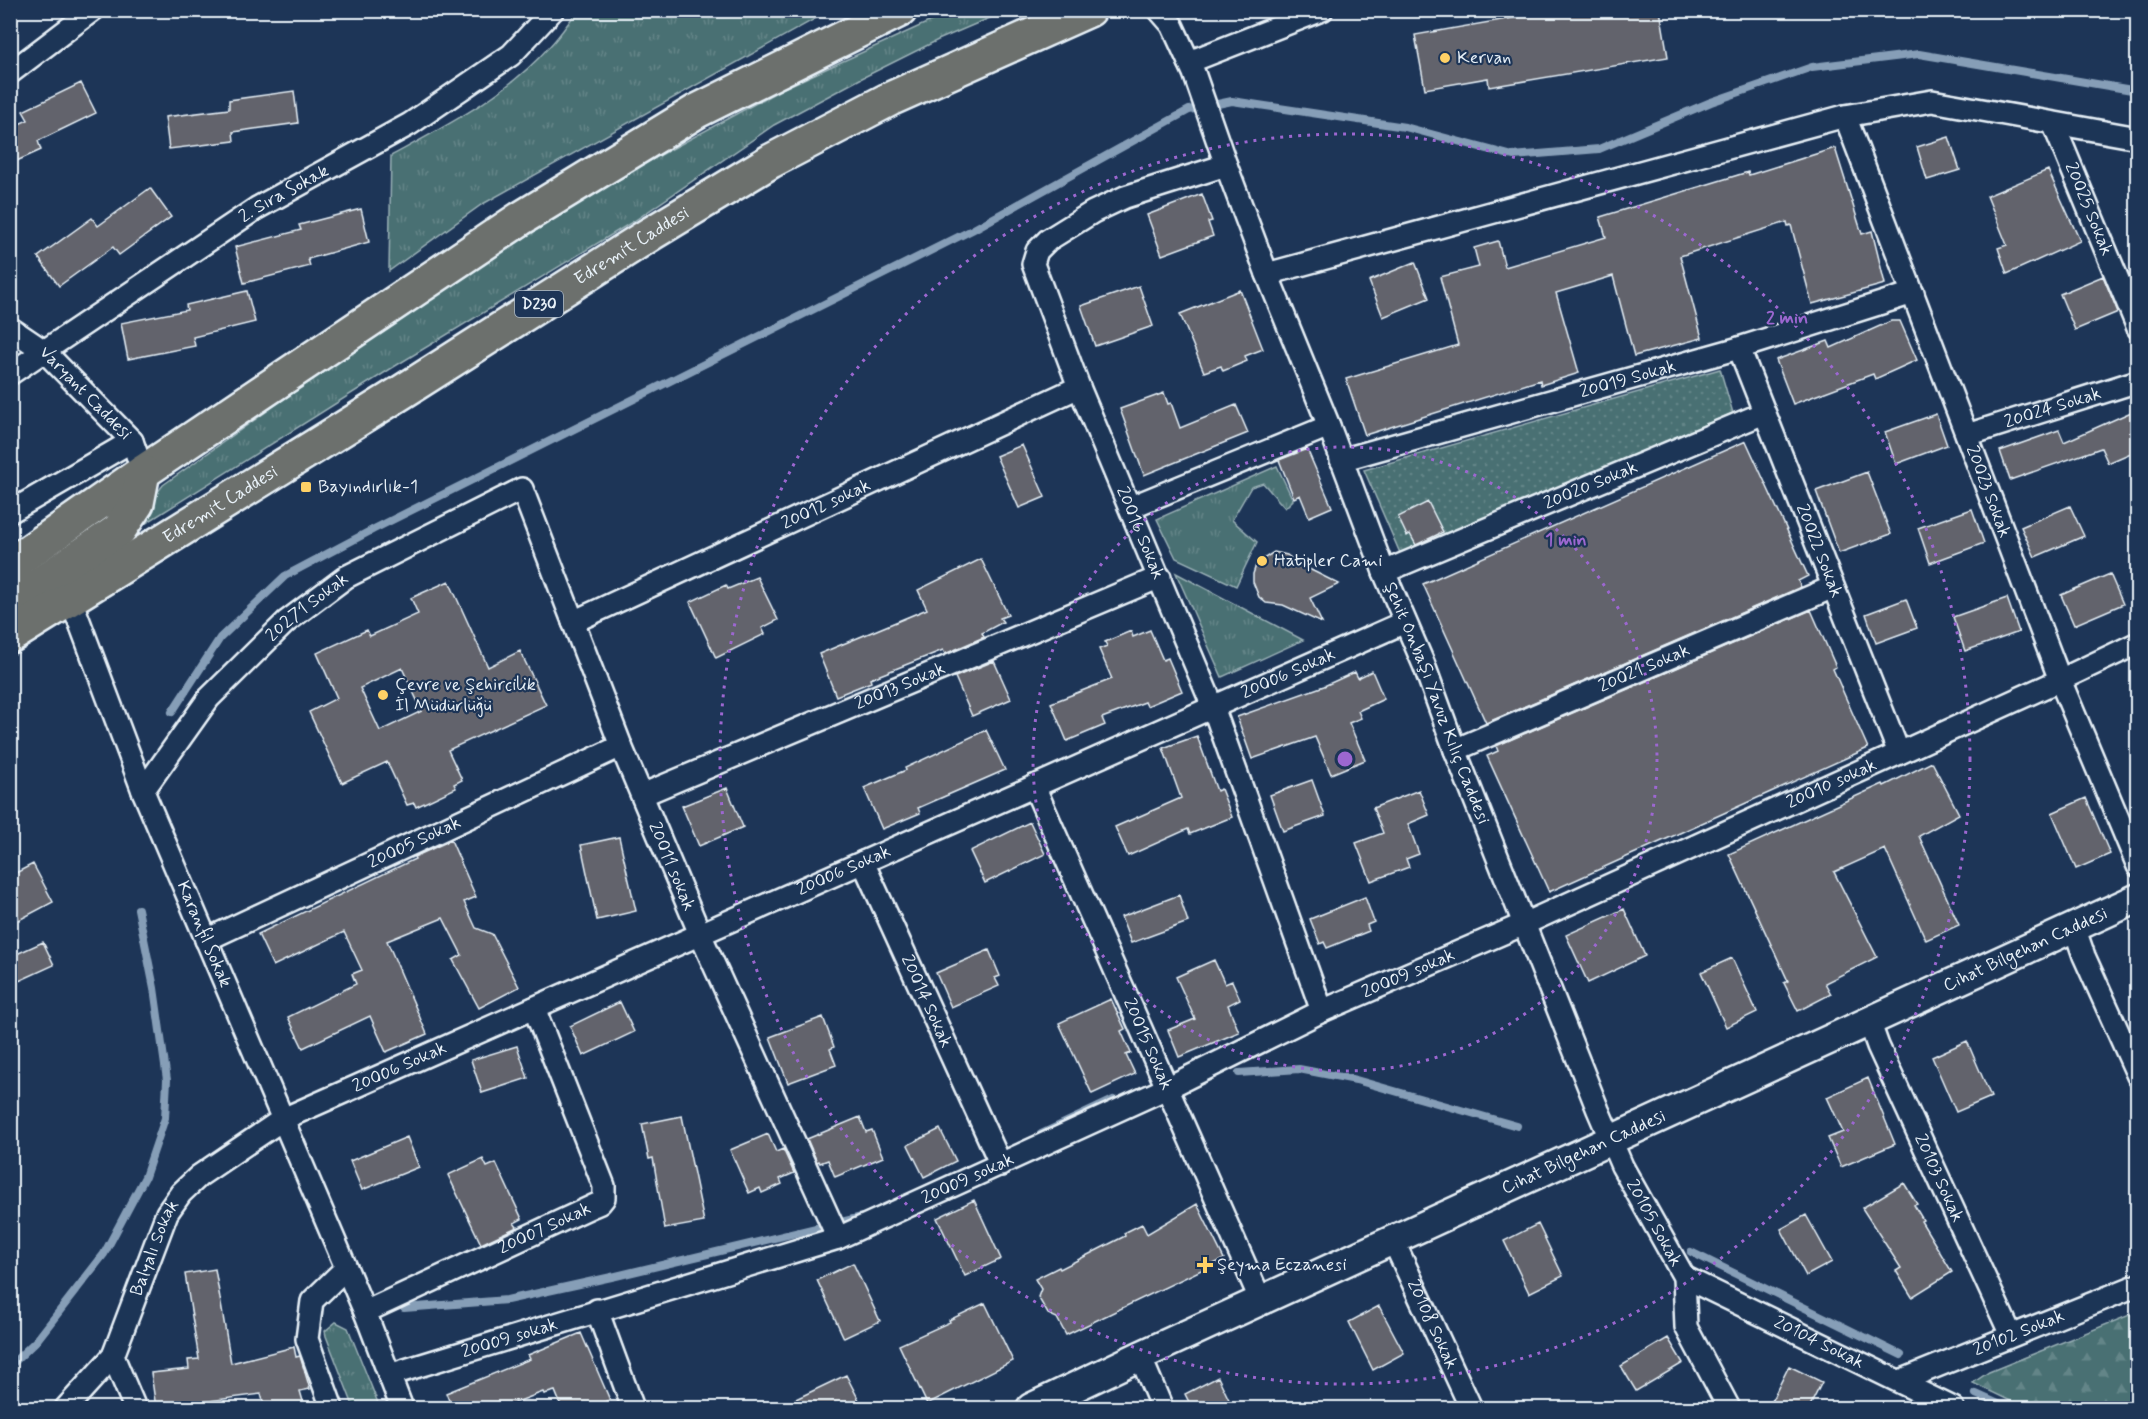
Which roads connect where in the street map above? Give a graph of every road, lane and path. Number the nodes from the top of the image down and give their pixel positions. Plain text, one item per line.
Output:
1 (93, 10) edge
2 (553, 10) edge
3 (900, 10) edge
4 (1089, 10) edge
5 (1159, 10) edge
6 (1322, 10) edge
7 (1192, 67) junction
8 (10, 73) edge
9 (1845, 116) junction
10 (2053, 123) junction
11 (2138, 138) edge
12 (1226, 165) junction
13 (1267, 274) junction
14 (1913, 293) junction
15 (10, 328) edge
16 (2138, 328) edge
17 (1739, 348) junction
18 (44, 351) junction
19 (10, 374) edge
20 (2138, 381) edge
21 (1079, 387) junction
22 (1764, 413) junction
23 (1329, 426) junction
24 (1967, 435) junction
25 (132, 441) junction
26 (1341, 460) junction
27 (143, 472) junction
28 (522, 489) joint
29 (1131, 507) junction
30 (10, 512) edge
31 (10, 565) edge
32 (1384, 572) junction
33 (1160, 577) junction
34 (1833, 587) junction
35 (70, 597) junction
36 (10, 604) edge
37 (573, 622) junction
38 (1405, 622) junction
39 (10, 636) edge
40 (2138, 643) edge
41 (2060, 680) junction
42 (1213, 707) junction
43 (621, 746) junction
44 (1455, 750) junction
45 (1899, 753) junction
46 (1034, 786) junction
47 (143, 791) junction
48 (642, 795) junction
49 (863, 862) junction
50 (2138, 866) edge
51 (2138, 898) edge
52 (1524, 924) junction
53 (2074, 927) junction
54 (699, 934) junction
55 (206, 940) junction
56 (534, 1008) junction
57 (1322, 1011) junction
58 (1869, 1021) junction
59 (2138, 1076) edge
60 (1167, 1089) junction
61 (282, 1119) junction
62 (1611, 1140) junction
63 (1001, 1164) junction
64 (838, 1237) junction
65 (1393, 1240) junction
66 (346, 1268) junction
67 (1684, 1277) junction
68 (2138, 1285) edge
69 (1261, 1301) junction
70 (597, 1310) junction
71 (365, 1312) junction
72 (2011, 1335) junction
73 (113, 1356) junction
74 (1140, 1356) junction
75 (389, 1375) junction
76 (1900, 1381) junction
77 (66, 1408) edge
78 (135, 1408) edge
79 (332, 1408) edge
80 (402, 1408) edge
81 (633, 1408) edge
82 (1031, 1408) edge
83 (1162, 1408) edge
84 (1471, 1408) edge
85 (1729, 1408) edge
86 (1953, 1408) edge

1 - 8 street
2 - 18 street, 2. Sıra Sokak
3 - 27 highway
4 - 35 highway, Edremit Caddesi / D230
5 - 7 street, Şehit Onbaşı Yavuz Kılıç Caddesi
6 - 7 street
7 - 12 street, Şehit Onbaşı Yavuz Kılıç Caddesi
9 - 10 street
9 - 13 street
9 - 14 street, 20023 Sokak
10 - 11 street
10 - 16 street, 20025 Sokak
12 - 13 street, Şehit Onbaşı Yavuz Kılıç Caddesi
12 - 21 street, 20016 Sokak
13 - 23 street, Şehit Onbaşı Yavuz Kılıç Caddesi
14 - 17 street, 20019 Sokak
14 - 24 street, 20023 Sokak
15 - 18 street, Varyant Caddesi
17 - 22 street, 20022 Sokak
17 - 26 street, 20019 Sokak
18 - 19 street, 2. Sıra Sokak
18 - 25 street, Varyant Caddesi
20 - 24 street, 20024 Sokak
21 - 29 street, 20016 Sokak
21 - 37 street, 20012 sokak
22 - 32 street, 20020 Sokak
22 - 34 street, 20022 Sokak
23 - 26 street, Şehit Onbaşı Yavuz Kılıç Caddesi
23 - 29 street
24 - 41 street, 20023 Sokak
25 - 27 street, Varyant Caddesi
25 - 30 street
26 - 32 street, Şehit Onbaşı Yavuz Kılıç Caddesi
27 - 31 highway
27 - 36 highway
28 - 37 street, 20011 sokak
28 - 47 street, 20271 Sokak
29 - 33 street, 20016 Sokak
32 - 38 street, Şehit Onbaşı Yavuz Kılıç Caddesi
33 - 42 street, 20016 Sokak
33 - 48 street, 20013 Sokak
34 - 44 street, 20021 Sokak
34 - 45 street, 20022 Sokak
35 - 39 highway, Edremit Caddesi / D230
35 - 47 street, Karanfil Sokak
37 - 43 street, 20011 sokak
38 - 42 street, 20006 Sokak
38 - 44 street, Şehit Onbaşı Yavuz Kılıç Caddesi
40 - 41 street, 20010 sokak
41 - 45 street, 20010 sokak
41 - 50 street, 20023 Sokak
42 - 46 street, 20006 Sokak
42 - 57 street, 20016 Sokak
43 - 48 street, 20011 sokak
43 - 55 street, 20005 Sokak
44 - 52 street, Şehit Onbaşı Yavuz Kılıç Caddesi
45 - 52 street, 20010 sokak
46 - 49 street, 20006 Sokak
46 - 60 street, 20015 Sokak
47 - 55 street, Karanfil Sokak
48 - 54 street, 20011 sokak
49 - 54 street, 20006 Sokak
49 - 63 street, 20014 Sokak
51 - 53 main road, Cihat Bilgehan Caddesi
52 - 57 street, 20009 sokak
52 - 62 street, Şehit Onbaşı Yavuz Kılıç Caddesi
53 - 58 main road, Cihat Bilgehan Caddesi
53 - 59 street
54 - 56 street, 20006 Sokak
54 - 64 street, 20011 sokak
55 - 61 street, Karanfil Sokak
56 - 61 street, 20006 Sokak
56 - 71 street, 20007 Sokak
57 - 60 street, 20009 sokak
58 - 62 main road, Cihat Bilgehan Caddesi
58 - 72 street, 20103 Sokak
60 - 63 street, 20009 sokak
60 - 69 street, 20015 Sokak
61 - 66 street, Karanfil Sokak
61 - 73 street, Balyalı Sokak
62 - 65 main road, Cihat Bilgehan Caddesi
62 - 67 street, 20105 Sokak
63 - 64 street, 20009 sokak
64 - 70 street, 20009 sokak
65 - 69 main road, Cihat Bilgehan Caddesi
65 - 84 street, 20108 Sokak
66 - 71 street, Karanfil Sokak
66 - 79 street
67 - 76 street, 20104 Sokak
67 - 85 street, 20105 Sokak
68 - 72 street, 20102 Sokak
69 - 74 main road, Cihat Bilgehan Caddesi
70 - 75 street, 20009 sokak
70 - 81 street
71 - 75 street, Karanfil Sokak
72 - 76 street, 20102 Sokak
73 - 77 street, Balyalı Sokak
73 - 78 street
74 - 82 main road, Cihat Bilgehan Caddesi
74 - 83 street
75 - 80 street, Karanfil Sokak
76 - 86 street, 20104 Sokak

